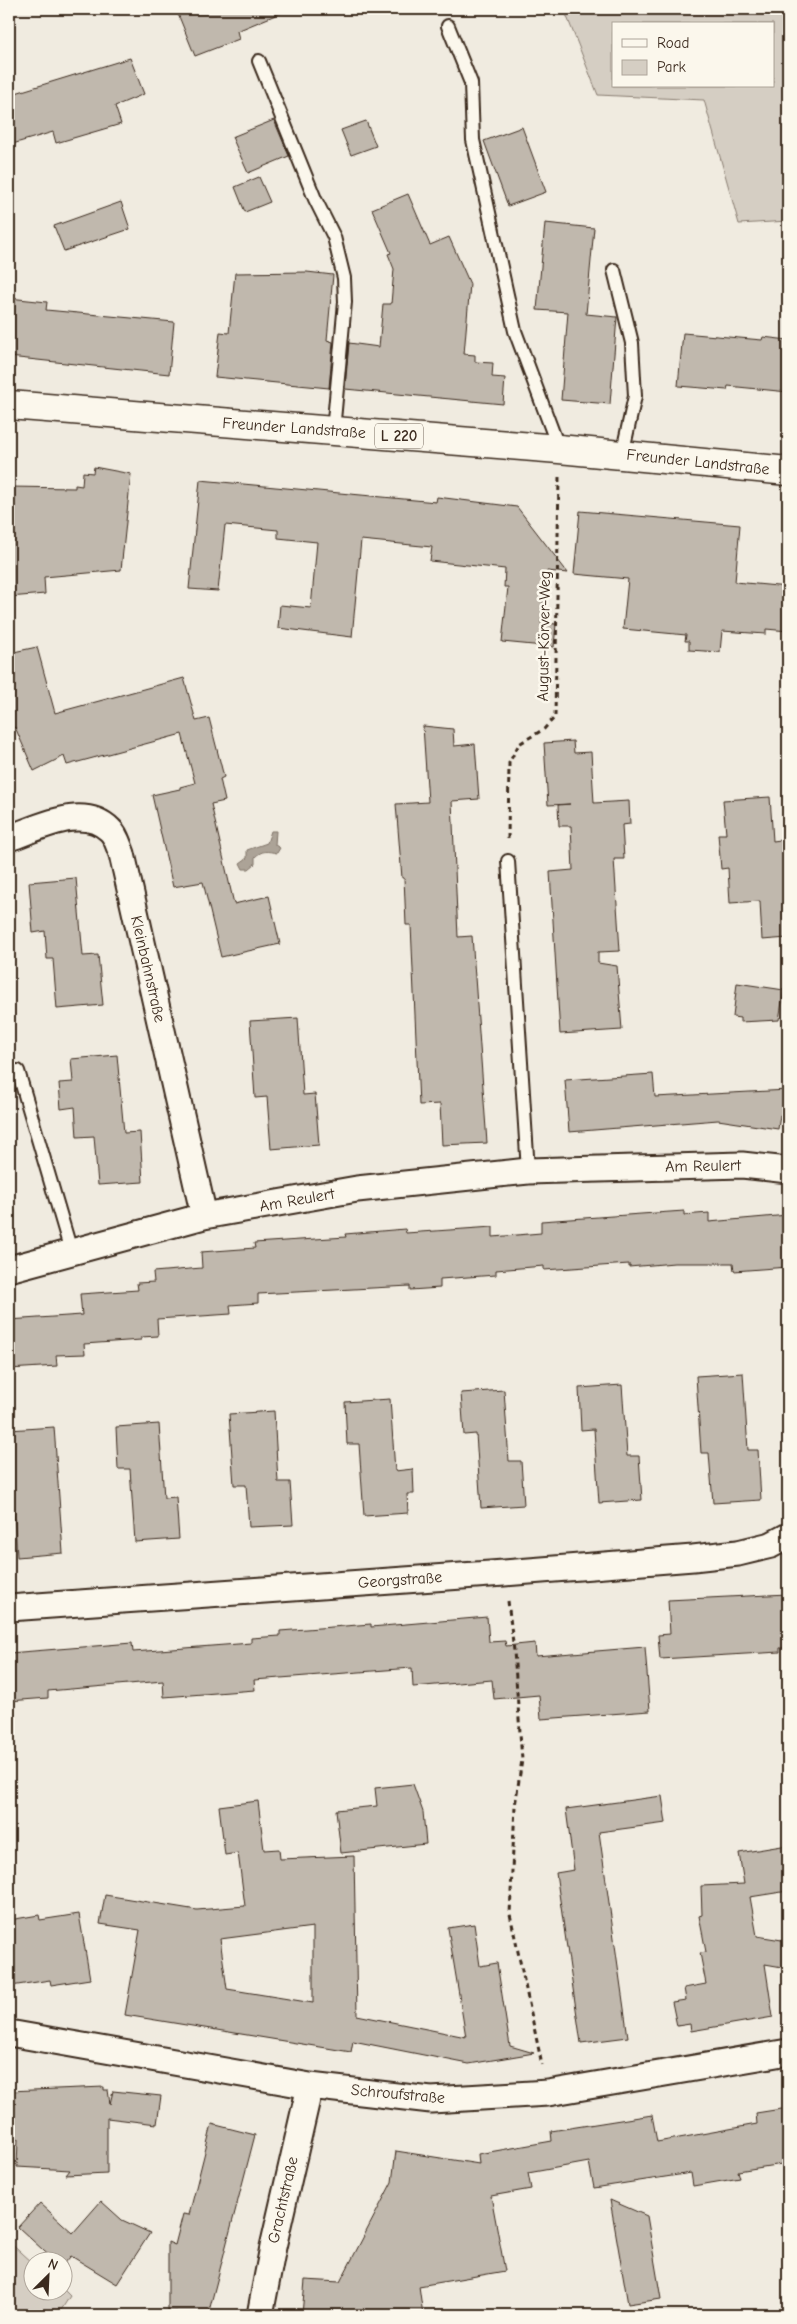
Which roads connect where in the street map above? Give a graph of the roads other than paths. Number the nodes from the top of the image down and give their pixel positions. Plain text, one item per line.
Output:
1 (448, 26) dead end
2 (260, 61) dead end
3 (614, 270) dead end
4 (9, 406) edge
5 (333, 431) junction
6 (559, 449) junction
7 (622, 455) junction
8 (788, 471) edge
9 (9, 838) edge
10 (508, 861) road end
11 (18, 1071) dead end
12 (788, 1170) edge
13 (528, 1171) junction
14 (204, 1216) junction
15 (71, 1251) junction
16 (9, 1269) edge
17 (788, 1536) edge
18 (9, 1608) edge
19 (9, 2033) edge
20 (788, 2052) edge
21 (310, 2086) junction
22 (260, 2315) edge

1 - 6 lane
2 - 5 lane
3 - 7 lane
4 - 5 main road, Freunder Landstraße / L 220
5 - 6 main road, Freunder Landstraße / L 220
6 - 7 main road, Freunder Landstraße / L 220
7 - 8 main road, Freunder Landstraße / L 220
9 - 14 street, Kleinbahnstraße
10 - 13 lane
11 - 15 lane
12 - 13 street, Am Reulert
13 - 14 street, Am Reulert
14 - 15 street, Am Reulert
15 - 16 street, Am Reulert
17 - 18 street, Georgstraße
19 - 21 street, Schroufstraße
20 - 21 street, Schroufstraße
21 - 22 street, Grachtstraße

